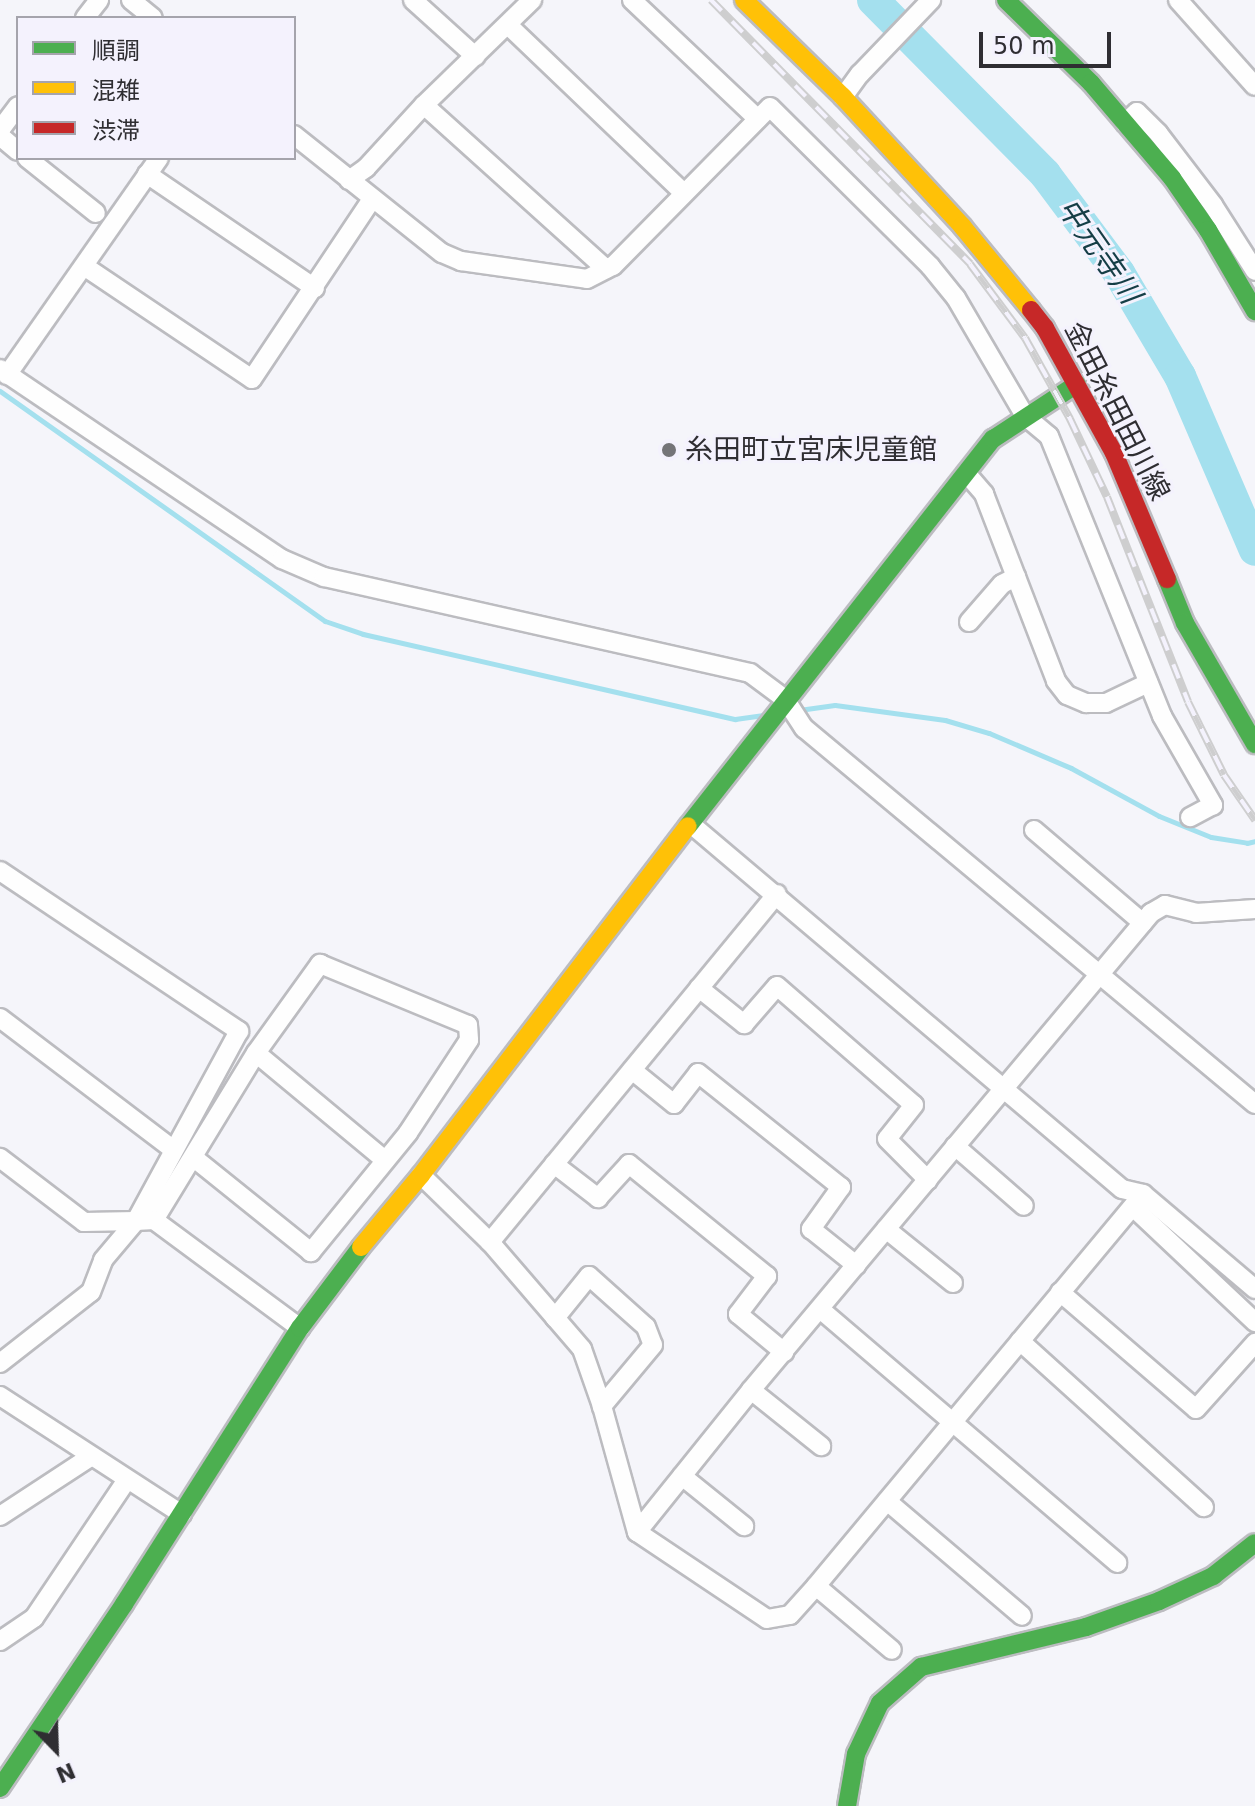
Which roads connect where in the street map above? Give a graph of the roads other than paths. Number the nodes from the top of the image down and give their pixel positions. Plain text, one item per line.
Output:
1 (99, 0) edge
2 (131, 0) edge
3 (413, 0) edge
4 (532, 0) edge
5 (632, 0) edge
6 (744, 0) edge
7 (931, 0) edge
8 (1006, 0) edge
9 (1178, 0) edge
10 (87, 16) edge
11 (151, 16) edge
12 (508, 25) junction
13 (475, 56) junction
14 (1255, 86) edge
15 (843, 97) junction
16 (424, 105) junction
17 (16, 109) edge
18 (758, 119) junction
19 (1125, 123) junction
20 (0, 130) edge
21 (0, 136) edge
22 (296, 137) edge
23 (16, 149) edge
24 (30, 160) edge
25 (158, 160) edge
26 (147, 174) junction
27 (349, 180) junction
28 (683, 192) junction
29 (372, 199) junction
30 (96, 213) dead end
31 (84, 266) junction
32 (606, 269) junction
33 (1255, 271) edge
34 (315, 288) junction
35 (1255, 311) edge
36 (3, 372) edge
37 (1077, 384) junction
38 (1025, 416) junction
39 (966, 473) junction
40 (1016, 577) junction
41 (969, 622) dead end
42 (1148, 683) junction
43 (785, 699) junction
44 (1255, 744) edge
45 (1190, 817) dead end
46 (692, 825) junction
47 (1034, 830) dead end
48 (0, 871) edge
49 (777, 894) junction
50 (1255, 909) edge
51 (1143, 923) junction
52 (1098, 974) junction
53 (699, 988) junction
54 (0, 1018) edge
55 (256, 1053) junction
56 (632, 1070) junction
57 (1004, 1087) junction
58 (1255, 1104) edge
59 (955, 1146) junction
60 (174, 1150) junction
61 (0, 1158) edge
62 (194, 1158) junction
63 (385, 1160) junction
64 (554, 1164) junction
65 (421, 1175) junction
66 (928, 1180) junction
67 (1138, 1201) junction
68 (1024, 1206) dead end
69 (145, 1221) junction
70 (886, 1229) junction
71 (490, 1242) junction
72 (856, 1265) junction
73 (953, 1283) dead end
74 (1255, 1289) edge
75 (1060, 1292) junction
76 (820, 1309) junction
77 (555, 1318) junction
78 (1255, 1322) edge
79 (300, 1328) junction
80 (1020, 1341) junction
81 (1255, 1343) edge
82 (784, 1352) junction
83 (0, 1363) edge
84 (751, 1390) junction
85 (0, 1396) edge
86 (602, 1406) junction
87 (952, 1423) junction
88 (821, 1446) dead end
89 (90, 1457) junction
90 (682, 1476) junction
91 (126, 1481) junction
92 (887, 1501) junction
93 (1204, 1507) dead end
94 (182, 1514) junction
95 (0, 1516) edge
96 (744, 1526) dead end
97 (637, 1532) junction
98 (1255, 1543) edge
99 (1117, 1563) dead end
100 (816, 1586) junction
101 (1022, 1616) dead end
102 (0, 1641) edge
103 (892, 1650) dead end
104 (0, 1788) edge
105 (847, 1806) edge

1 - 10 street
2 - 11 street
3 - 13 street
4 - 12 street
5 - 18 street
6 - 15 street, 金田糸田田川線
7 - 15 street
8 - 19 street
9 - 14 street
12 - 13 street
12 - 28 street
13 - 16 street
15 - 37 street, 金田糸田田川線
16 - 27 street
16 - 32 street
17 - 20 street
18 - 28 street
18 - 38 street
19 - 33 street
19 - 35 street
21 - 23 street
22 - 27 street
24 - 30 street
25 - 26 street
26 - 31 street
26 - 34 street
27 - 29 street
28 - 32 street
29 - 32 street
29 - 34 street
31 - 34 street
31 - 36 street
36 - 43 street
37 - 38 street
37 - 44 street, 金田糸田田川線
38 - 39 street
38 - 42 street
39 - 40 street
39 - 43 street
40 - 41 street
40 - 42 street
42 - 45 street
43 - 46 street
43 - 52 street
46 - 49 street
46 - 65 street
47 - 51 street
48 - 60 street
49 - 53 street
49 - 57 street
50 - 51 street
51 - 52 street
52 - 57 street
52 - 58 street
53 - 56 street
53 - 66 street
54 - 60 street
55 - 62 street
55 - 63 street
55 - 63 street
56 - 64 street
56 - 72 street
57 - 59 street
57 - 67 street
59 - 66 street
59 - 68 street
60 - 69 street
61 - 69 street
62 - 63 street
62 - 69 street
64 - 71 street
64 - 82 street
65 - 71 street
65 - 79 street
66 - 70 street
67 - 74 street
67 - 75 street
67 - 78 street
69 - 79 street
69 - 83 street
70 - 72 street
70 - 73 street
71 - 77 street
72 - 76 street
75 - 80 street
75 - 81 street
76 - 82 street
76 - 87 street
77 - 86 street
77 - 86 street
79 - 94 street
80 - 87 street
80 - 93 street
82 - 84 street
84 - 88 street
84 - 90 street
85 - 89 street
86 - 97 street
87 - 92 street
87 - 99 street
89 - 91 street
89 - 95 street
90 - 96 street
90 - 97 street
91 - 94 street
91 - 102 street
92 - 100 street
92 - 101 street
94 - 104 street
97 - 100 street
98 - 105 street
100 - 103 street

